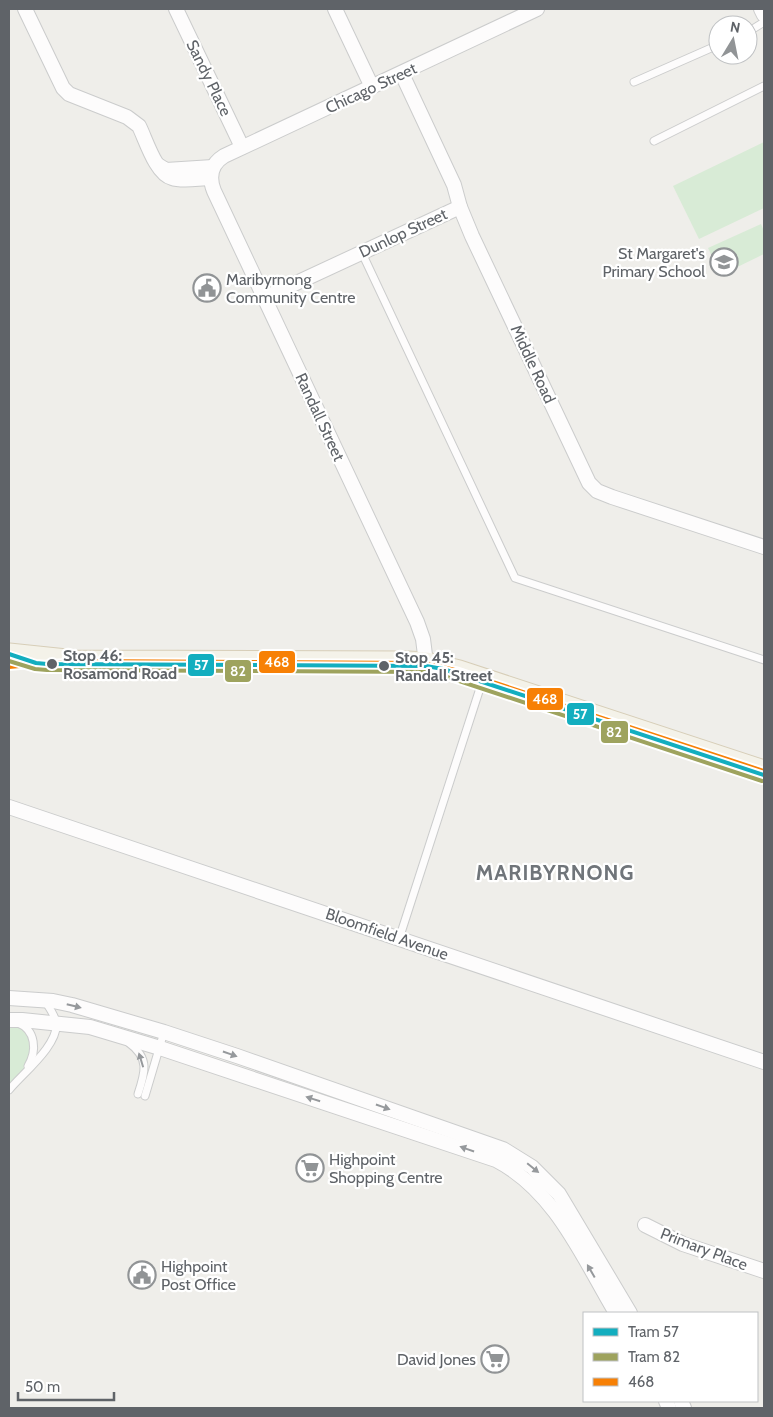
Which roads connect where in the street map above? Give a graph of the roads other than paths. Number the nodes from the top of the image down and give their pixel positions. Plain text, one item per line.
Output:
1 (25, 9) edge
2 (176, 9) edge
3 (335, 9) edge
4 (537, 9) edge
5 (761, 9) edge
6 (515, 13) edge
7 (764, 15) edge
8 (708, 49) edge
9 (402, 74) junction
10 (634, 82) dead end
11 (764, 86) edge
12 (372, 87) junction
13 (654, 141) dead end
14 (242, 147) junction
15 (212, 173) junction
16 (460, 207) junction
17 (362, 253) junction
18 (264, 298) junction
19 (764, 548) edge
20 (9, 654) edge
21 (764, 660) edge
22 (76, 661) junction
23 (426, 663) junction
24 (9, 667) edge
25 (483, 679) junction
26 (764, 771) edge
27 (9, 807) edge
28 (399, 939) junction
29 (9, 998) edge
30 (46, 1001) junction
31 (9, 1020) edge
32 (56, 1023) junction
33 (164, 1032) junction
34 (118, 1036) junction
35 (160, 1048) junction
36 (764, 1062) edge
37 (21, 1076) junction
38 (9, 1090) edge
39 (422, 1128) junction
40 (645, 1225) dead end
41 (764, 1271) edge
42 (615, 1312) edge
43 (629, 1312) edge

1 - 15 street
2 - 14 street, Sandy Place
3 - 12 street
4 - 6 street, Chicago Street
5 - 7 street
6 - 9 street, Chicago Street
8 - 10 lane
9 - 12 street, Chicago Street
9 - 16 street, Middle Road
11 - 13 lane
12 - 14 street, Chicago Street
14 - 15 street, Chicago Street
15 - 18 street, Randall Street
16 - 17 street, Dunlop Street
16 - 19 street, Middle Road
17 - 18 street, Dunlop Street
17 - 21 lane
18 - 23 street, Randall Street
20 - 22 main road
22 - 23 main road
22 - 24 main road
23 - 25 main road
25 - 26 main road
25 - 28 lane
27 - 28 street, Bloomfield Avenue
28 - 36 street, Bloomfield Avenue
29 - 30 street
30 - 32 lane
30 -> 33 street
31 - 32 street
31 - 37 lane
32 - 34 street
32 - 37 lane
33 - 35 lane
33 -> 39 street
34 - 35 street
35 -> 34 lane
39 -> 35 street
37 - 38 lane
42 -> 39 street
39 -> 43 street
40 - 41 street, Primary Place

